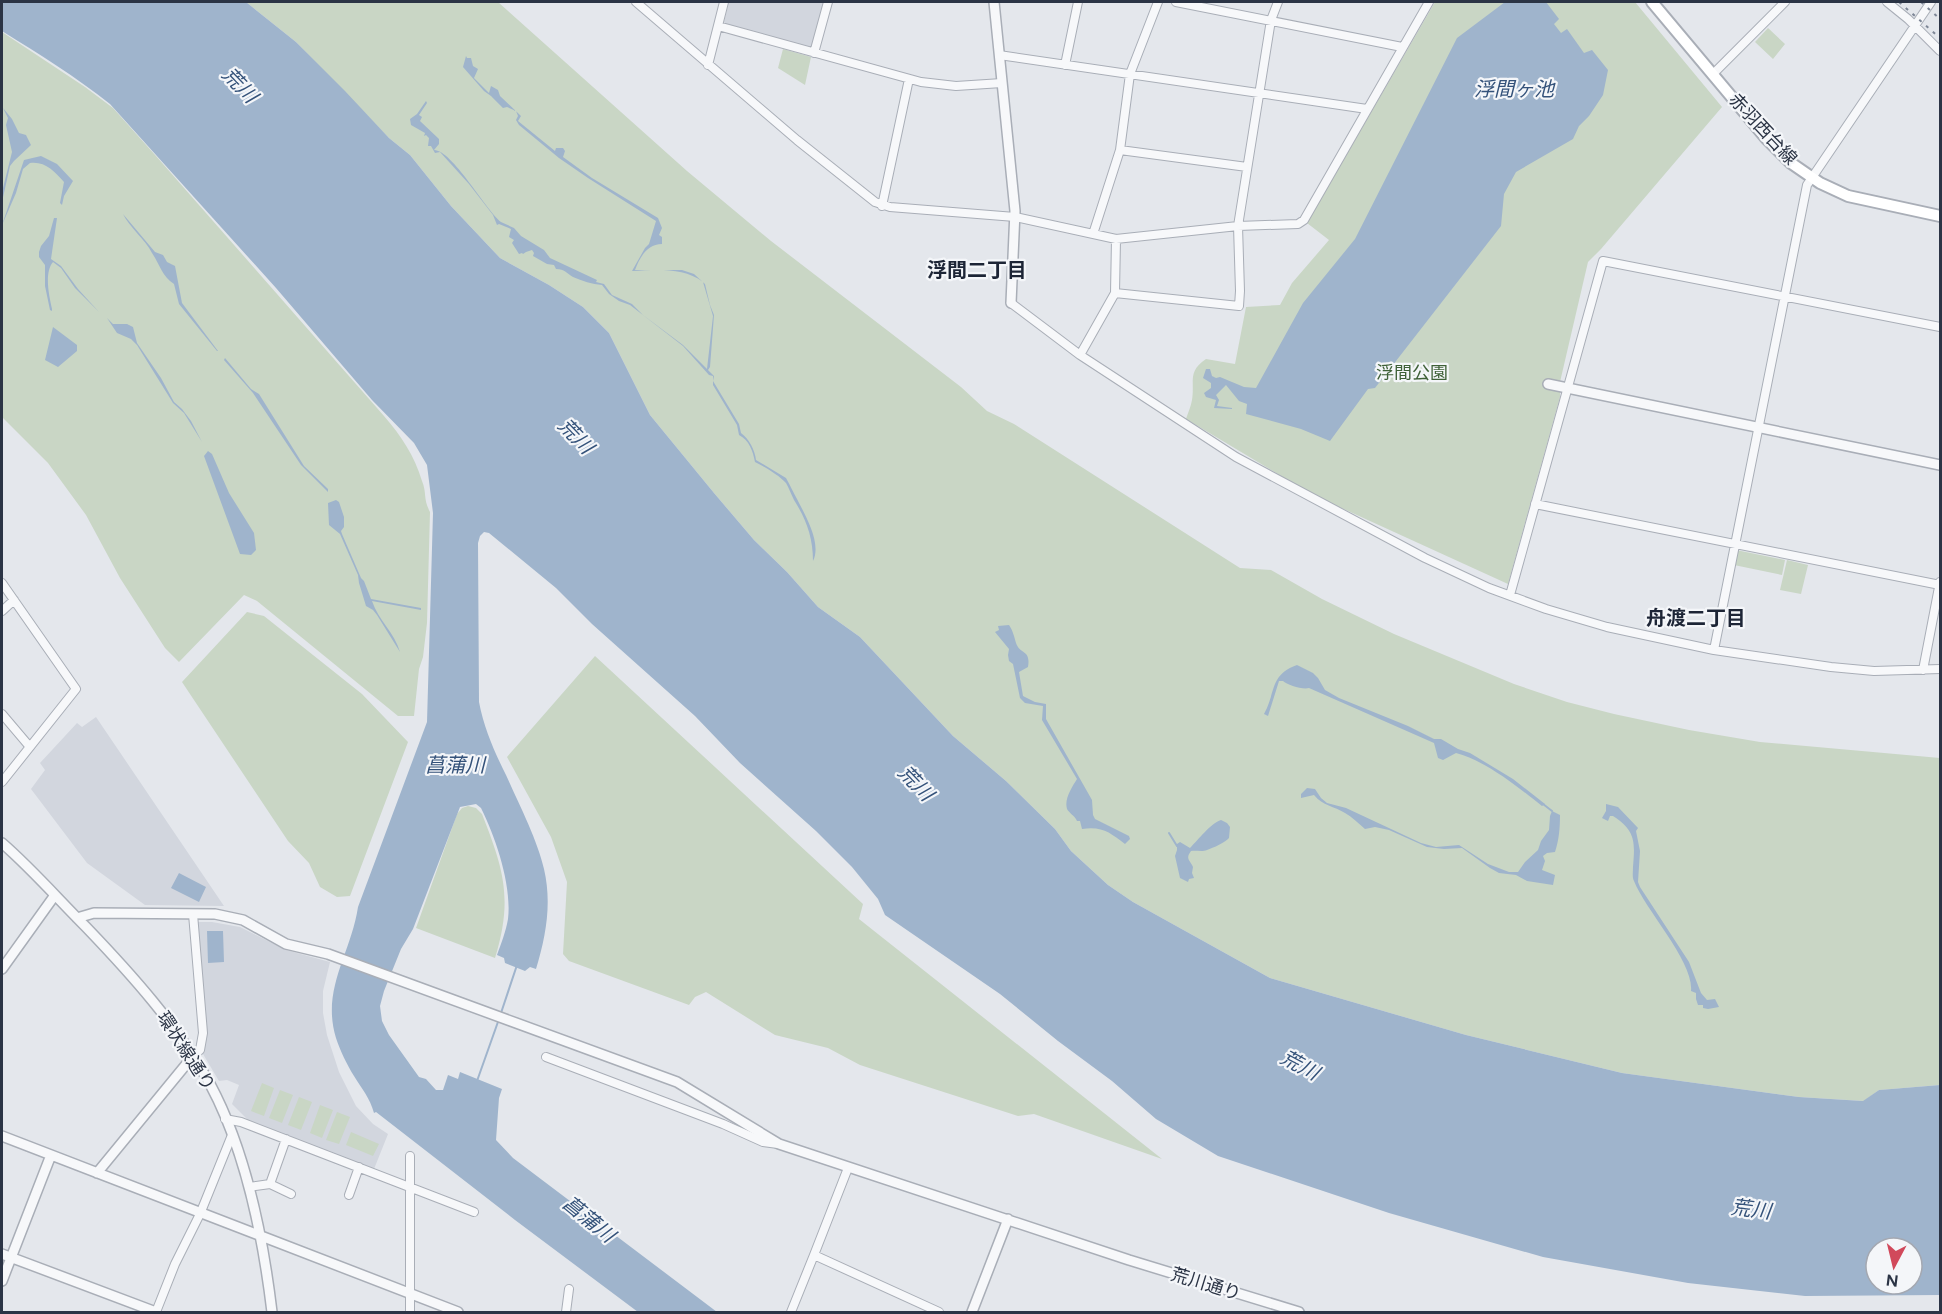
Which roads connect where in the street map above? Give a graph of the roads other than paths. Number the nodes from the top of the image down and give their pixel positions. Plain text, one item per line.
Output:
1 (636, 2) edge
2 (724, 2) edge
3 (828, 2) edge
4 (994, 2) edge
5 (1078, 2) edge
6 (1158, 2) edge
7 (1176, 2) edge
8 (1278, 2) edge
9 (1429, 2) edge
10 (1652, 2) edge
11 (1785, 2) edge
12 (1887, 2) edge
13 (1930, 2) edge
14 (1271, 20) junction
15 (718, 26) junction
16 (1915, 26) junction
17 (1402, 47) junction
18 (1941, 51) edge
19 (814, 53) junction
20 (999, 55) junction
21 (708, 64) junction
22 (1065, 65) junction
23 (1130, 74) junction
24 (1713, 74) junction
25 (909, 80) junction
26 (1002, 83) junction
27 (1259, 93) junction
28 (1367, 109) junction
29 (1120, 150) junction
30 (1247, 167) junction
31 (1811, 177) junction
32 (882, 206) junction
33 (1941, 216) edge
34 (1015, 218) junction
35 (1238, 226) junction
36 (1093, 234) junction
37 (1116, 239) junction
38 (1115, 293) junction
39 (1785, 296) junction
40 (1011, 303) joint
41 (1941, 327) edge
42 (1080, 355) junction
43 (1548, 384) dead end
44 (1567, 388) junction
45 (1758, 427) junction
46 (1941, 465) edge
47 (1535, 504) junction
48 (1735, 544) junction
49 (2, 583) edge
50 (1940, 584) edge
51 (1510, 595) junction
52 (14, 600) junction
53 (2, 611) edge
54 (1714, 650) junction
55 (1941, 669) edge
56 (1923, 670) junction
57 (2, 714) edge
58 (30, 747) junction
59 (2, 782) edge
60 (2, 843) edge
61 (55, 896) junction
62 (193, 914) junction
63 (77, 918) junction
64 (2, 969) edge
65 (193, 1056) junction
66 (546, 1057) dead end
67 (225, 1119) junction
68 (232, 1135) junction
69 (2, 1136) edge
70 (286, 1139) junction
71 (779, 1144) junction
72 (51, 1155) junction
73 (410, 1156) dead end
74 (359, 1167) junction
75 (848, 1168) junction
76 (96, 1173) junction
77 (270, 1184) junction
78 (249, 1187) junction
79 (409, 1187) junction
80 (291, 1194) dead end
81 (349, 1195) dead end
82 (474, 1212) dead end
83 (200, 1214) junction
84 (1008, 1220) junction
85 (261, 1236) junction
86 (6, 1255) edge
87 (814, 1255) junction
88 (3, 1275) edge
89 (569, 1289) dead end
90 (409, 1293) junction
91 (156, 1312) edge
92 (272, 1312) edge
93 (410, 1312) edge
94 (456, 1312) edge
95 (566, 1312) edge
96 (791, 1312) edge
97 (939, 1312) edge
98 (972, 1312) edge
99 (1299, 1312) edge

1 - 21 street
2 - 15 street
3 - 19 street
4 - 20 street
5 - 22 street
6 - 23 street
7 - 14 street
8 - 14 street
9 - 17 street
10 - 24 main road, 赤羽西台線
11 - 24 street
12 - 16 street
13 - 16 street
14 - 17 street
14 - 27 street
15 - 19 street
15 - 21 street
16 - 18 street
16 - 31 street
17 - 28 street
19 - 25 street
20 - 22 street
20 - 26 street
21 - 32 street
22 - 23 street
23 - 27 street
23 - 29 street
24 - 31 main road, 赤羽西台線
25 - 26 street
25 - 32 street
26 - 34 street
27 - 28 street
27 - 30 street
28 - 35 street
29 - 30 street
29 - 36 street
30 - 35 street
31 - 33 main road, 赤羽西台線
31 - 39 street
32 - 34 street
34 - 36 street
34 - 40 street
35 - 37 street
35 - 38 street
36 - 37 street
37 - 38 street
38 - 42 street
39 - 41 street
39 - 44 street
39 - 45 street
40 - 42 street
42 - 51 street
43 - 44 street
44 - 45 street
44 - 47 street
45 - 46 street
45 - 48 street
47 - 48 street
47 - 51 street
48 - 50 street
48 - 54 street
49 - 52 street
50 - 56 street
51 - 54 street
52 - 53 street
52 - 58 street
54 - 56 street
55 - 56 street
57 - 58 street
58 - 59 street
60 - 61 street, 環状線通り
61 - 63 street, 環状線通り
61 - 64 street
62 - 63 street, 荒川通り
62 - 65 street
62 - 71 street, 荒川通り
63 - 65 street, 環状線通り
65 - 67 street, 環状線通り
65 - 76 street
66 - 71 street
67 - 68 street, 環状線通り
67 - 70 street
68 - 78 street, 環状線通り
68 - 83 street
69 - 72 street
70 - 74 street
70 - 77 street
71 - 75 street, 荒川通り
72 - 76 street
72 - 86 street
73 - 79 street
74 - 79 street
74 - 81 street
75 - 84 street, 荒川通り
75 - 87 street
76 - 83 street
77 - 78 street
77 - 80 street
78 - 85 street, 環状線通り
79 - 82 street
79 - 90 street
83 - 85 street
83 - 91 street
84 - 98 street
84 - 99 street, 荒川通り
85 - 90 street
85 - 92 street, 環状線通り
86 - 88 street
86 - 91 street
87 - 96 street
87 - 97 street
89 - 95 street
90 - 93 street
90 - 94 street

